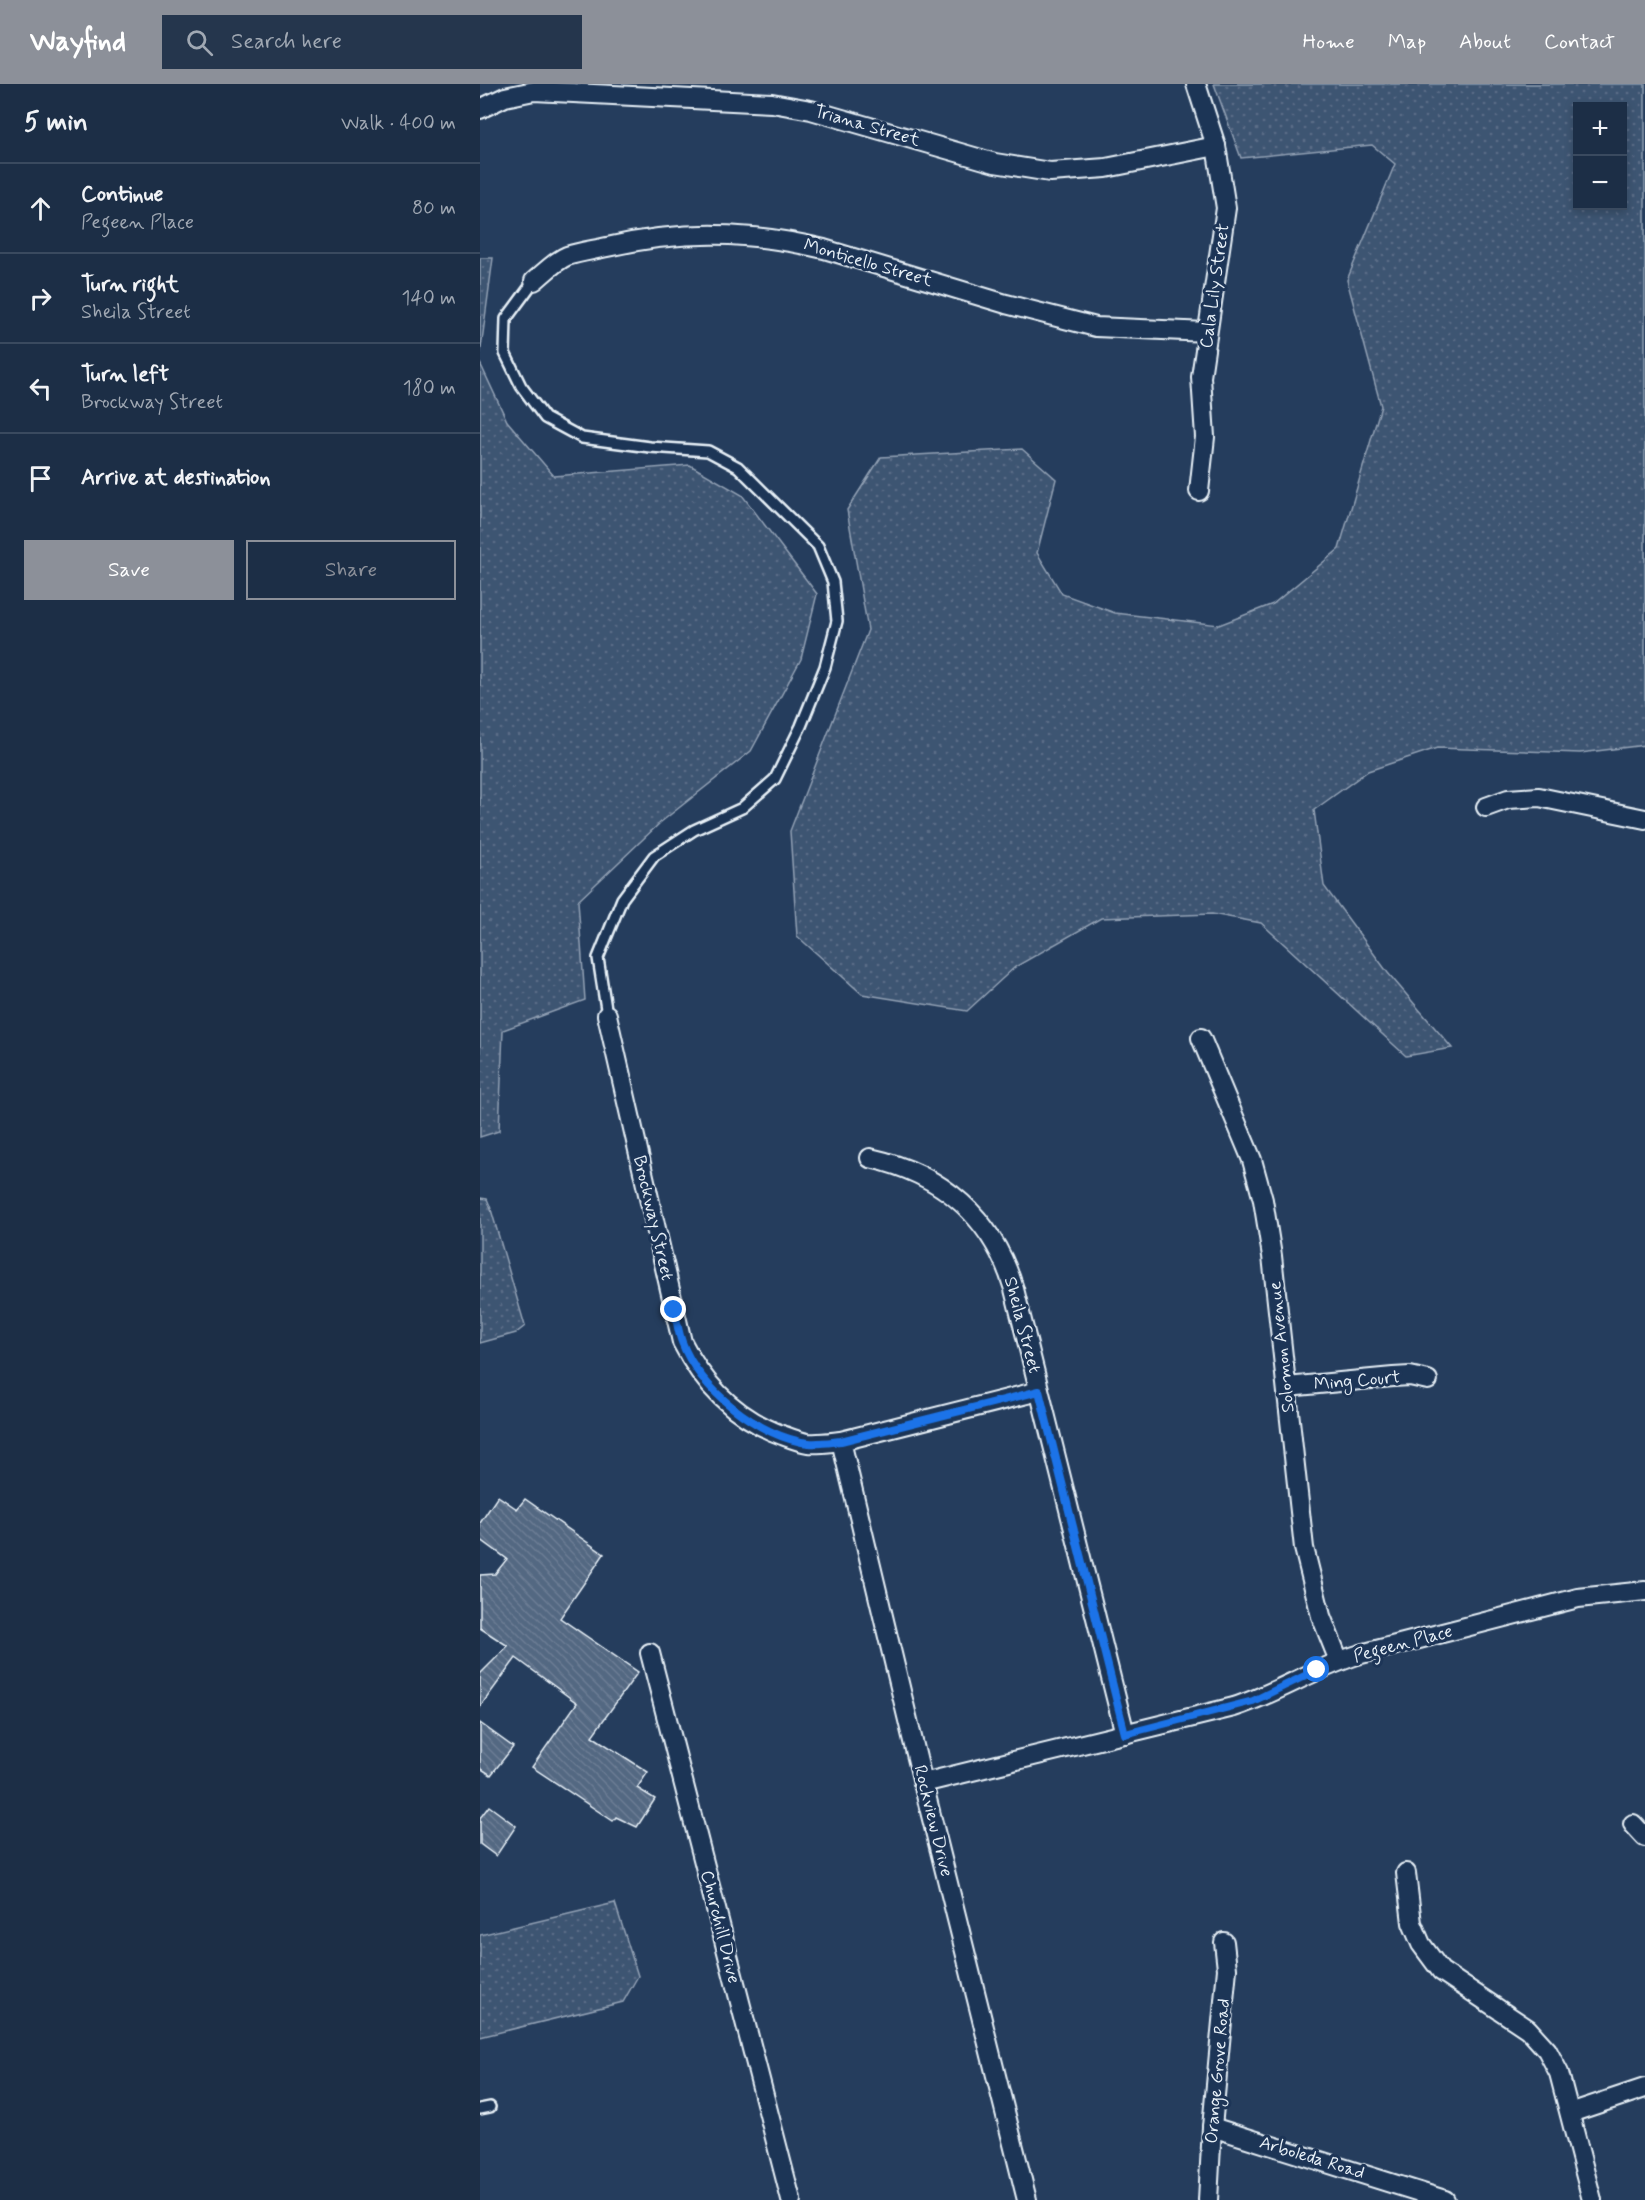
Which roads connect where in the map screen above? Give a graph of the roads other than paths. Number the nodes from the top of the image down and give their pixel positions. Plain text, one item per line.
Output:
1 (1196, 84) edge
2 (480, 109) edge
3 (1216, 146) junction
4 (534, 281) joint
5 (1207, 332) junction
6 (1199, 491) dead end
7 (1486, 807) dead end
8 (1645, 819) edge
9 (607, 1014) joint
10 (1201, 1038) dead end
11 (870, 1158) dead end
12 (1428, 1380) dead end
13 (1287, 1387) junction
14 (1039, 1391) junction
15 (841, 1441) junction
16 (1645, 1591) edge
17 (650, 1653) dead end
18 (1339, 1661) junction
19 (1125, 1734) junction
20 (923, 1783) junction
21 (1406, 1873) dead end
22 (1224, 1942) dead end
23 (1645, 2088) edge
24 (1570, 2112) junction
25 (1212, 2127) junction
26 (791, 2200) edge
27 (1028, 2200) edge
28 (1208, 2200) edge
29 (1445, 2200) edge
30 (1592, 2200) edge

1 - 3 street, Cala Lily Street
2 - 3 street, Triana Street
3 - 5 street, Cala Lily Street
4 - 5 street, Monticello Street
4 - 9 lane
5 - 6 street, Cala Lily Street
7 - 8 street
9 - 15 street, Brockway Street
10 - 13 street, Solomon Avenue
11 - 14 street, Sheila Street
12 - 13 street, Ming Court
13 - 18 street, Solomon Avenue
14 - 15 street, Brockway Street
14 - 19 street, Sheila Street
15 - 20 street, Rockview Drive
16 - 18 street, Pegeen Place
17 - 26 street, Churchill Drive
18 - 19 street, Pegeen Place
19 - 20 street, Pegeen Place
20 - 27 street, Rockview Drive
21 - 24 street
22 - 25 street, Orange Grove Road
23 - 24 street
24 - 30 street
25 - 28 street, Orange Grove Road
25 - 29 street, Arboleda Road

